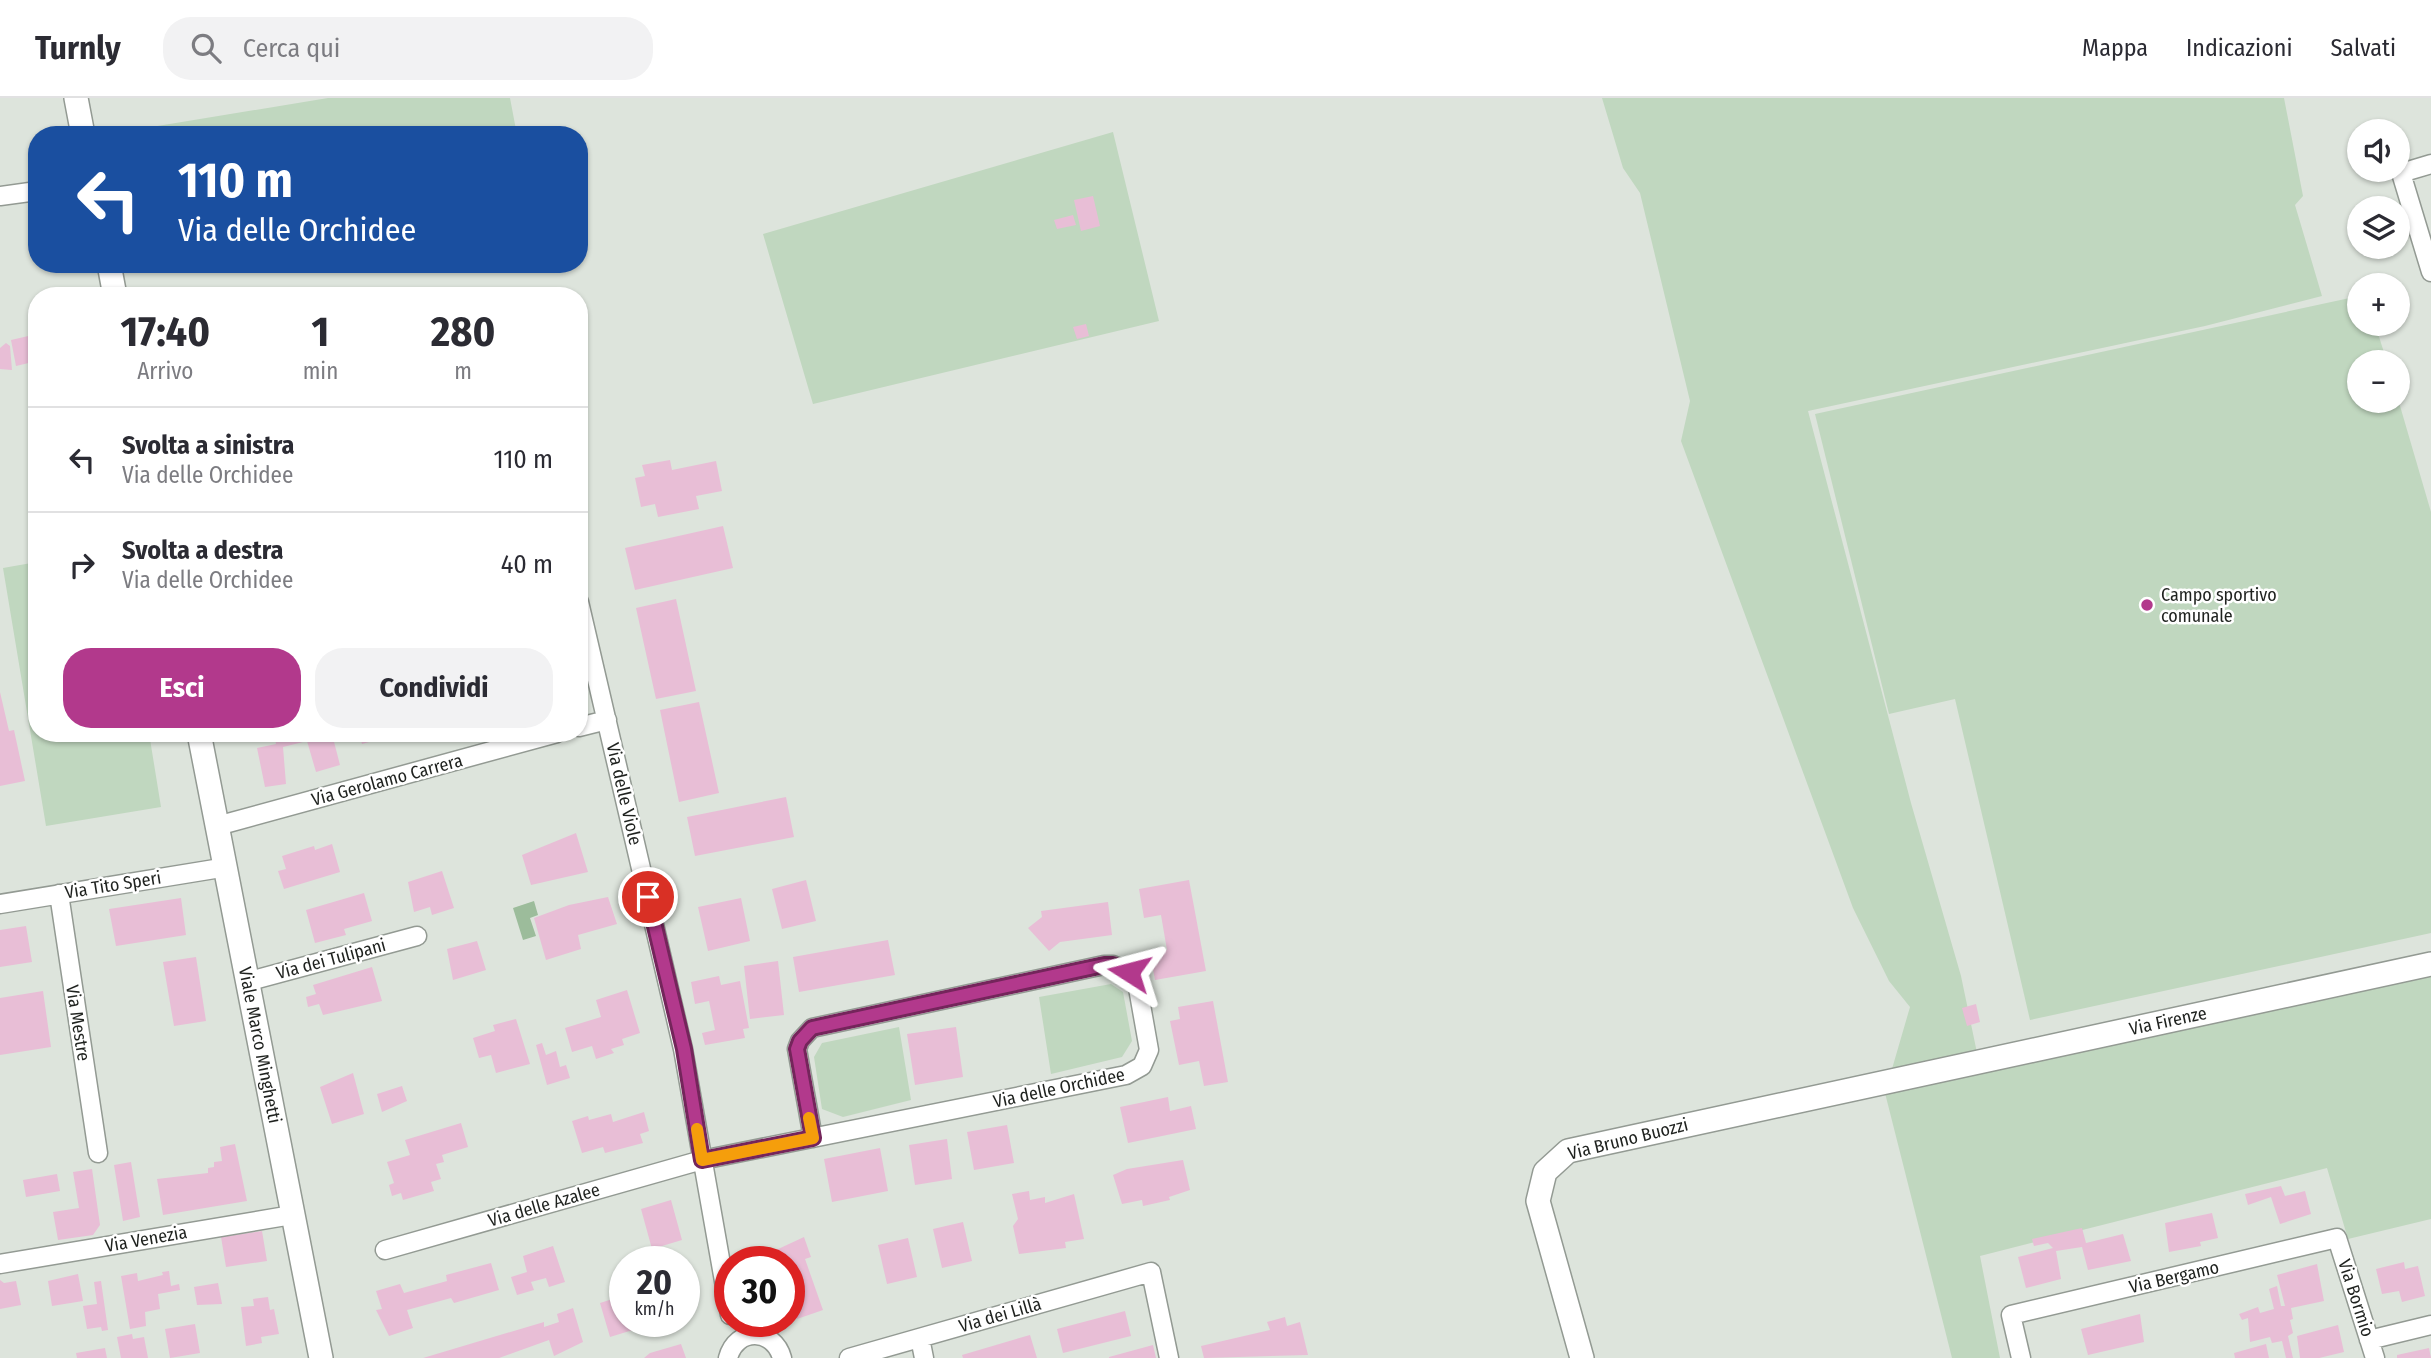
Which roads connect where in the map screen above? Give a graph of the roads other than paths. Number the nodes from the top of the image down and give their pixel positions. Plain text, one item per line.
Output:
1 (76, 98) edge
2 (81, 126) edge
3 (2431, 164) edge
4 (28, 192) edge
5 (0, 196) edge
6 (2431, 272) edge
7 (588, 640) edge
8 (607, 720) junction
9 (588, 725) edge
10 (201, 742) edge
11 (524, 742) edge
12 (217, 826) junction
13 (227, 867) junction
14 (59, 894) junction
15 (0, 904) edge
16 (417, 936) dead end
17 (2431, 964) edge
18 (246, 982) junction
19 (1907, 1076) joint
20 (813, 1138) junction
21 (98, 1153) dead end
22 (702, 1160) junction
23 (292, 1214) junction
24 (2337, 1238) joint
25 (718, 1246) edge
26 (385, 1250) dead end
27 (0, 1264) edge
28 (2431, 1325) edge
29 (742, 1337) edge
30 (767, 1337) edge
31 (920, 1338) junction
32 (2369, 1339) junction
33 (321, 1358) edge
34 (728, 1358) edge
35 (782, 1358) edge
36 (849, 1358) edge
37 (924, 1358) edge
38 (1168, 1358) edge
39 (1582, 1358) edge
40 (2021, 1358) edge
41 (2375, 1358) edge

1 - 2 street
3 - 6 street
4 - 5 street
7 - 8 street, Via delle Viole
8 - 9 street
8 - 22 street, Via delle Viole
10 - 12 street, Viale Marco Minghetti
11 - 12 street, Via Gerolamo Carrera
12 - 13 street, Viale Marco Minghetti
13 - 14 street, Via Tito Speri
13 - 18 street, Viale Marco Minghetti
14 - 15 street, Via Tito Speri
14 - 21 street, Via Mestre
16 - 18 street, Via dei Tulipani
17 - 19 street, Via Firenze
18 - 23 street, Viale Marco Minghetti
19 - 39 street, Via Bruno Buozzi
20 - 20 street, Via delle Orchidee
20 - 22 street, Via delle Orchidee
22 - 25 street, Via delle Viole
22 - 26 street, Via delle Azalee
23 - 27 street, Via Venezia
23 - 33 street, Viale Marco Minghetti
24 - 32 street, Via Bormio
24 - 40 street, Via Bergamo
28 - 32 street
29 - 34 street
30 - 35 street
31 - 36 street, Via dei Lillà
31 - 37 street
31 - 38 street, Via dei Lillà
32 - 41 street, Via Bormio

